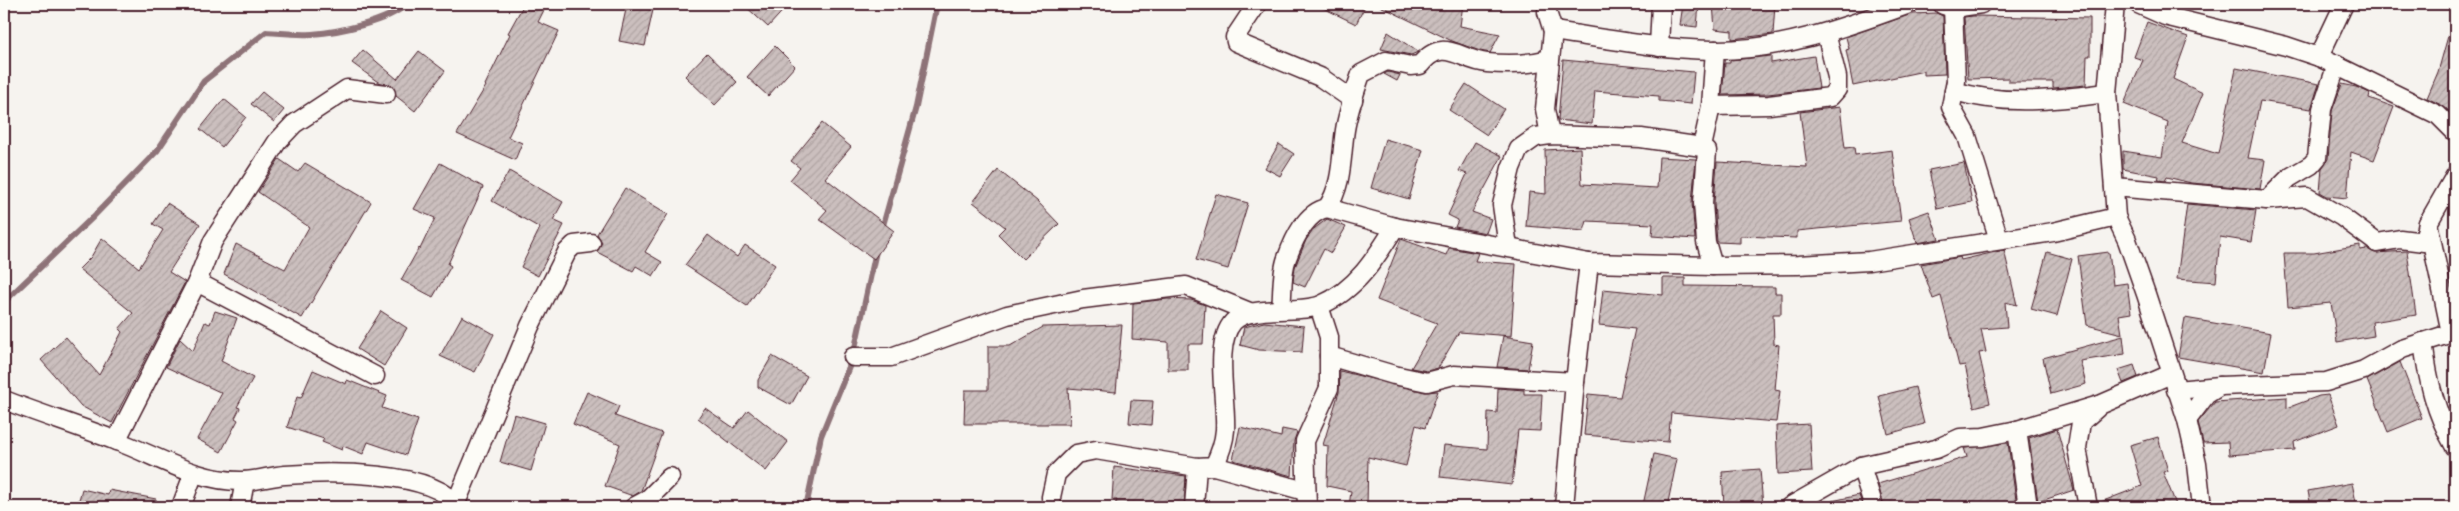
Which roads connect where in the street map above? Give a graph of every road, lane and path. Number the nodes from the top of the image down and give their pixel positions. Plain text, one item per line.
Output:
1 (1257, 4) edge
2 (1548, 4) edge
3 (1661, 4) edge
4 (1909, 4) edge
5 (1981, 4) edge
6 (2115, 4) edge
7 (2138, 4) edge
8 (2344, 4) edge
9 (1948, 6) edge
10 (1554, 31) junction
11 (1826, 33) junction
12 (1659, 47) junction
13 (1715, 50) junction
14 (2319, 56) junction
15 (1550, 59) junction
16 (2337, 64) junction
17 (1954, 91) junction
18 (2106, 93) junction
19 (386, 94) dead end
20 (1353, 100) junction
21 (1711, 106) junction
22 (2455, 132) edge
23 (1550, 134) junction
24 (1702, 147) junction
25 (2455, 176) edge
26 (2114, 187) junction
27 (2451, 192) edge
28 (2267, 200) junction
29 (1326, 208) junction
30 (2116, 217) junction
31 (2428, 223) junction
32 (1396, 227) junction
33 (1999, 240) junction
34 (590, 244) dead end
35 (1508, 247) junction
36 (1589, 263) junction
37 (1712, 266) junction
38 (196, 282) junction
39 (1319, 306) junction
40 (1281, 309) junction
41 (1252, 314) junction
42 (2453, 332) edge
43 (2423, 342) junction
44 (1329, 356) junction
45 (852, 357) dead end
46 (375, 376) dead end
47 (1575, 382) junction
48 (2173, 382) junction
49 (2220, 386) junction
50 (4, 400) edge
51 (2102, 404) junction
52 (2187, 420) junction
53 (2017, 430) junction
54 (116, 441) junction
55 (2455, 447) edge
56 (1205, 466) junction
57 (1861, 466) junction
58 (194, 475) junction
59 (670, 477) dead end
60 (245, 481) junction
61 (1306, 499) edge
62 (457, 505) edge
63 (181, 507) edge
64 (240, 507) edge
65 (634, 507) edge
66 (1052, 507) edge
67 (1194, 507) edge
68 (1564, 507) edge
69 (1789, 507) edge
70 (1874, 507) edge
71 (2028, 507) edge
72 (2088, 507) edge
73 (2202, 507) edge

1 - 20 street
2 - 10 street
3 - 12 street
4 - 11 street
5 - 9 street
6 - 18 street
7 - 14 street
8 - 14 street
9 - 17 street
10 - 12 street
10 - 15 street
11 - 13 street
11 - 21 street
12 - 13 street
13 - 21 street
14 - 16 street
15 - 20 street
15 - 23 street
16 - 22 street
16 - 28 street
17 - 18 street
17 - 33 street
18 - 26 street
19 - 38 street
20 - 29 street
21 - 24 street
23 - 24 street
23 - 35 street
24 - 37 street
25 - 27 street
26 - 28 street
26 - 30 street
27 - 31 street
28 - 31 street
29 - 32 street
29 - 40 street
30 - 33 street
30 - 48 street
31 - 42 street
32 - 35 street
32 - 39 street
33 - 37 street
34 - 62 street
35 - 36 street
36 - 37 street
36 - 47 street
38 - 46 street
38 - 54 street
39 - 40 street
39 - 44 street
40 - 41 street
41 - 45 street
41 - 56 street
42 - 43 street
43 - 49 street
43 - 55 street
44 - 47 street
44 - 61 street
47 - 68 street
48 - 49 street
48 - 51 street
48 - 52 street
49 - 52 street
50 - 54 street
51 - 53 street
51 - 72 street
52 - 73 street
53 - 57 street
53 - 71 street
54 - 58 street
56 - 61 street
56 - 66 street
56 - 67 street
57 - 69 street
57 - 70 street
58 - 60 street
58 - 63 street
59 - 65 street
60 - 62 street
60 - 64 street

